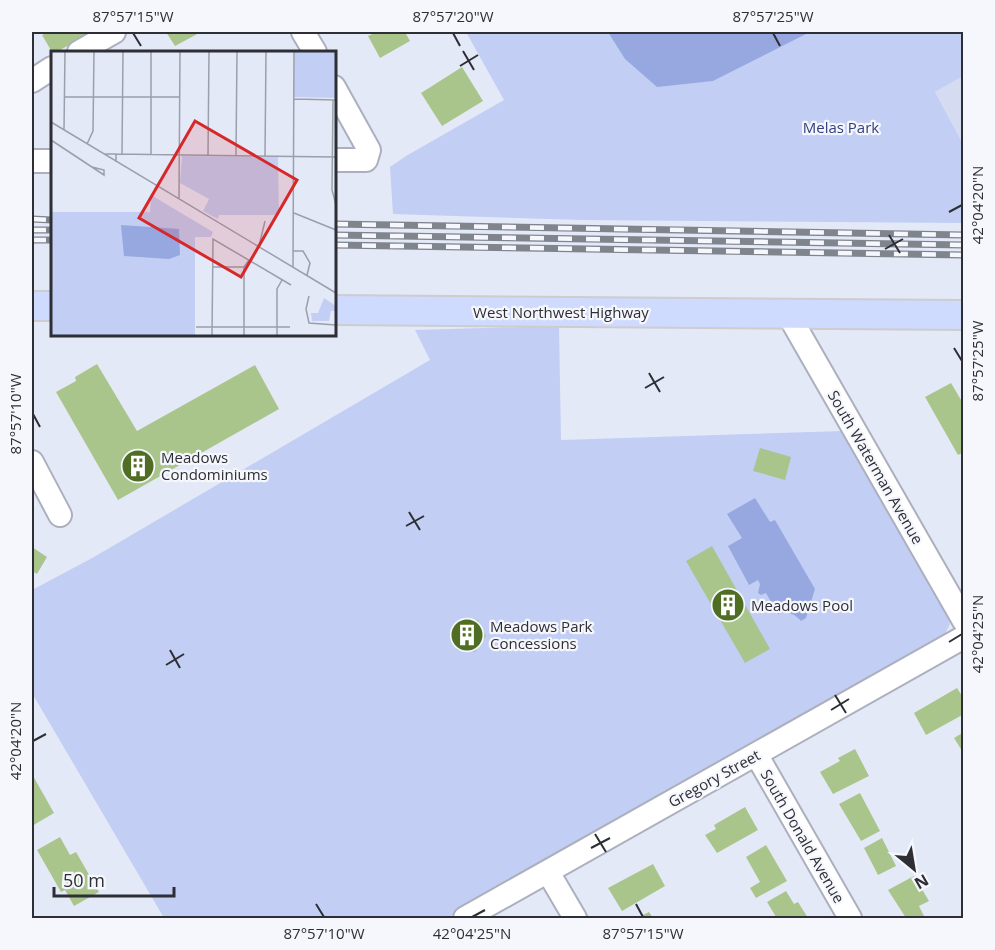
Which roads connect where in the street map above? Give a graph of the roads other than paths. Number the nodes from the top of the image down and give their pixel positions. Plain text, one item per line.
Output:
1 (114, 32) edge
2 (303, 32) edge
3 (81, 51) edge
4 (314, 51) edge
5 (51, 69) edge
6 (32, 81) edge
7 (336, 91) edge
8 (336, 160) edge
9 (32, 161) edge
10 (51, 161) edge
11 (32, 306) edge
12 (51, 306) edge
13 (336, 310) edge
14 (789, 314) junction
15 (963, 315) edge
16 (32, 462) edge
17 (60, 515) dead end
18 (963, 621) edge
19 (963, 637) edge
20 (756, 754) junction
21 (548, 872) junction
22 (465, 918) edge
23 (575, 918) edge
24 (850, 918) edge

1 - 3 street
2 - 4 street
5 - 6 street
7 - 8 street
9 - 10 street
11 - 12 main road
13 - 14 main road, West Northwest Highway
14 - 15 main road, West Northwest Highway
14 - 18 street, South Waterman Avenue
16 - 17 street
19 - 20 street, Gregory Street
20 - 21 street, Gregory Street
20 - 24 street, South Donald Avenue
21 - 22 street, Gregory Street
21 - 23 street

